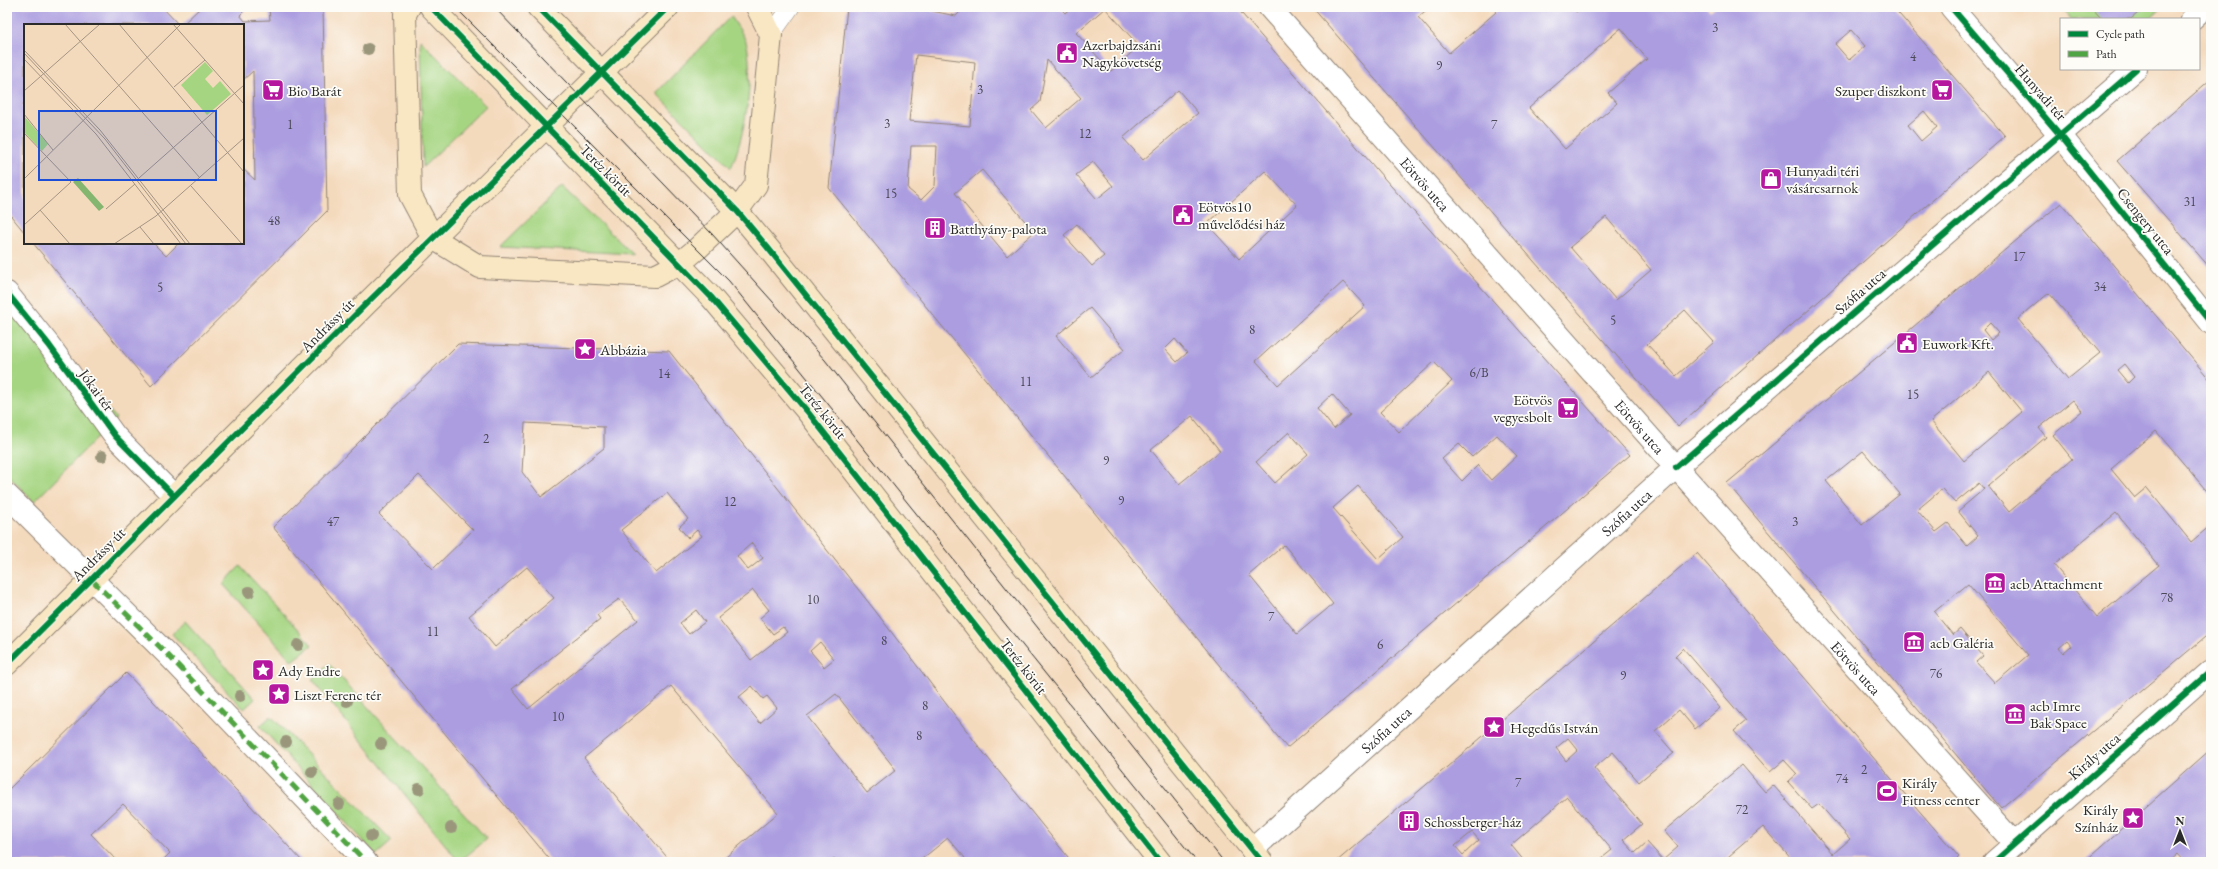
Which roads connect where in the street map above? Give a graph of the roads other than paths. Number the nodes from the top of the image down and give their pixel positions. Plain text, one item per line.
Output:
1 (408, 7) edge
2 (431, 7) edge
3 (538, 7) edge
4 (668, 7) edge
5 (757, 7) edge
6 (791, 7) edge
7 (1270, 7) edge
8 (1951, 7) edge
9 (2206, 7) edge
10 (2193, 18) edge
11 (771, 35) junction
12 (2135, 70) edge
13 (601, 73) junction
14 (547, 128) junction
15 (2061, 136) junction
16 (737, 211) junction
17 (433, 238) junction
18 (680, 263) junction
19 (7, 293) edge
20 (2211, 323) edge
21 (1676, 467) junction
22 (7, 495) edge
23 (174, 496) junction
24 (92, 580) junction
25 (7, 664) edge
26 (2211, 671) edge
27 (2015, 844) junction
28 (1257, 856) edge
29 (366, 862) edge
30 (1160, 862) edge
31 (1994, 862) edge

1 - 17 main road
2 - 14 main road, Teréz körút
3 - 13 main road
4 - 13 main road, Andrássy út
5 - 11 main road
6 - 11 lane
7 - 21 street, Eötvös utca
8 - 15 street, Hunyadi tér
9 - 10 street
11 - 16 main road
12 - 15 street, Hunyadi tér
13 - 14 main road, Andrássy út
13 - 16 main road
14 - 17 main road, Andrássy út
14 - 18 main road, Teréz körút
15 - 20 street, Csengery utca
15 - 21 street, Szófia utca
16 - 18 main road
16 - 28 main road
17 - 18 main road
17 - 23 main road, Andrássy út
18 - 30 main road, Teréz körút
19 - 23 street, Jókai tér
21 - 27 street, Eötvös utca
21 - 28 street, Szófia utca
22 - 24 street
23 - 24 main road, Andrássy út
24 - 25 main road, Andrássy út
24 - 29 street
26 - 27 street, Király utca
27 - 31 street, Király utca

